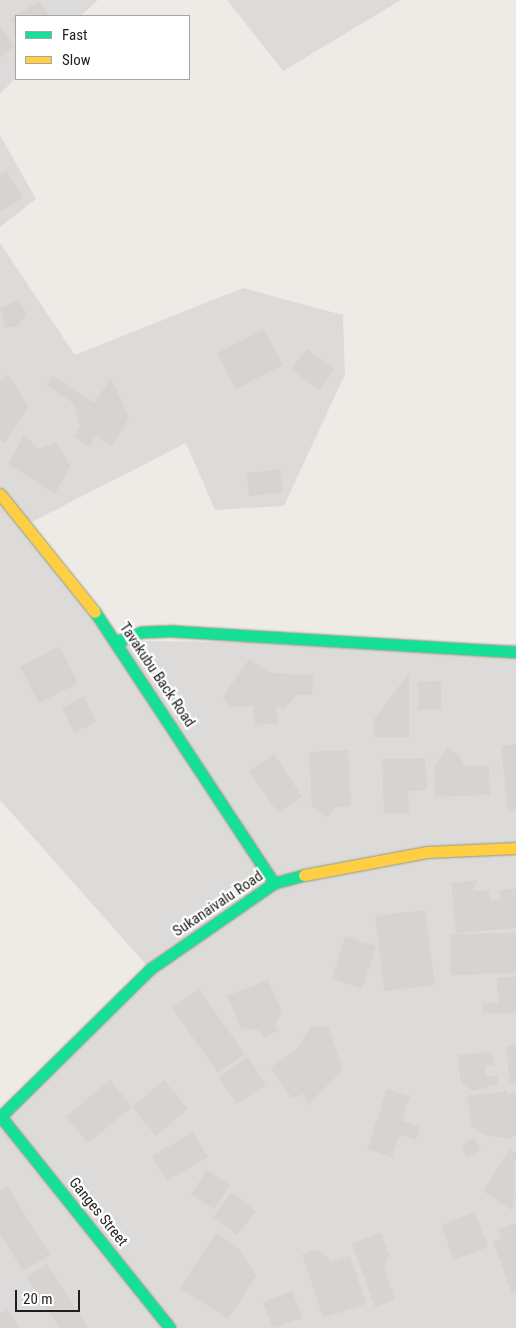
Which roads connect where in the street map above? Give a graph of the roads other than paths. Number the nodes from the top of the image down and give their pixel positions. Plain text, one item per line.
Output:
1 (0, 494) edge
2 (118, 641) junction
3 (516, 652) edge
4 (516, 848) edge
5 (274, 883) junction
6 (0, 1117) edge
7 (170, 1328) edge

1 - 2 street, Tavakubu Back Road
2 - 3 street
2 - 5 street, Tavakubu Back Road
4 - 5 street, Sukanaivalu Road
5 - 6 street, Sukanaivalu Road
6 - 7 street, Ganges Street

